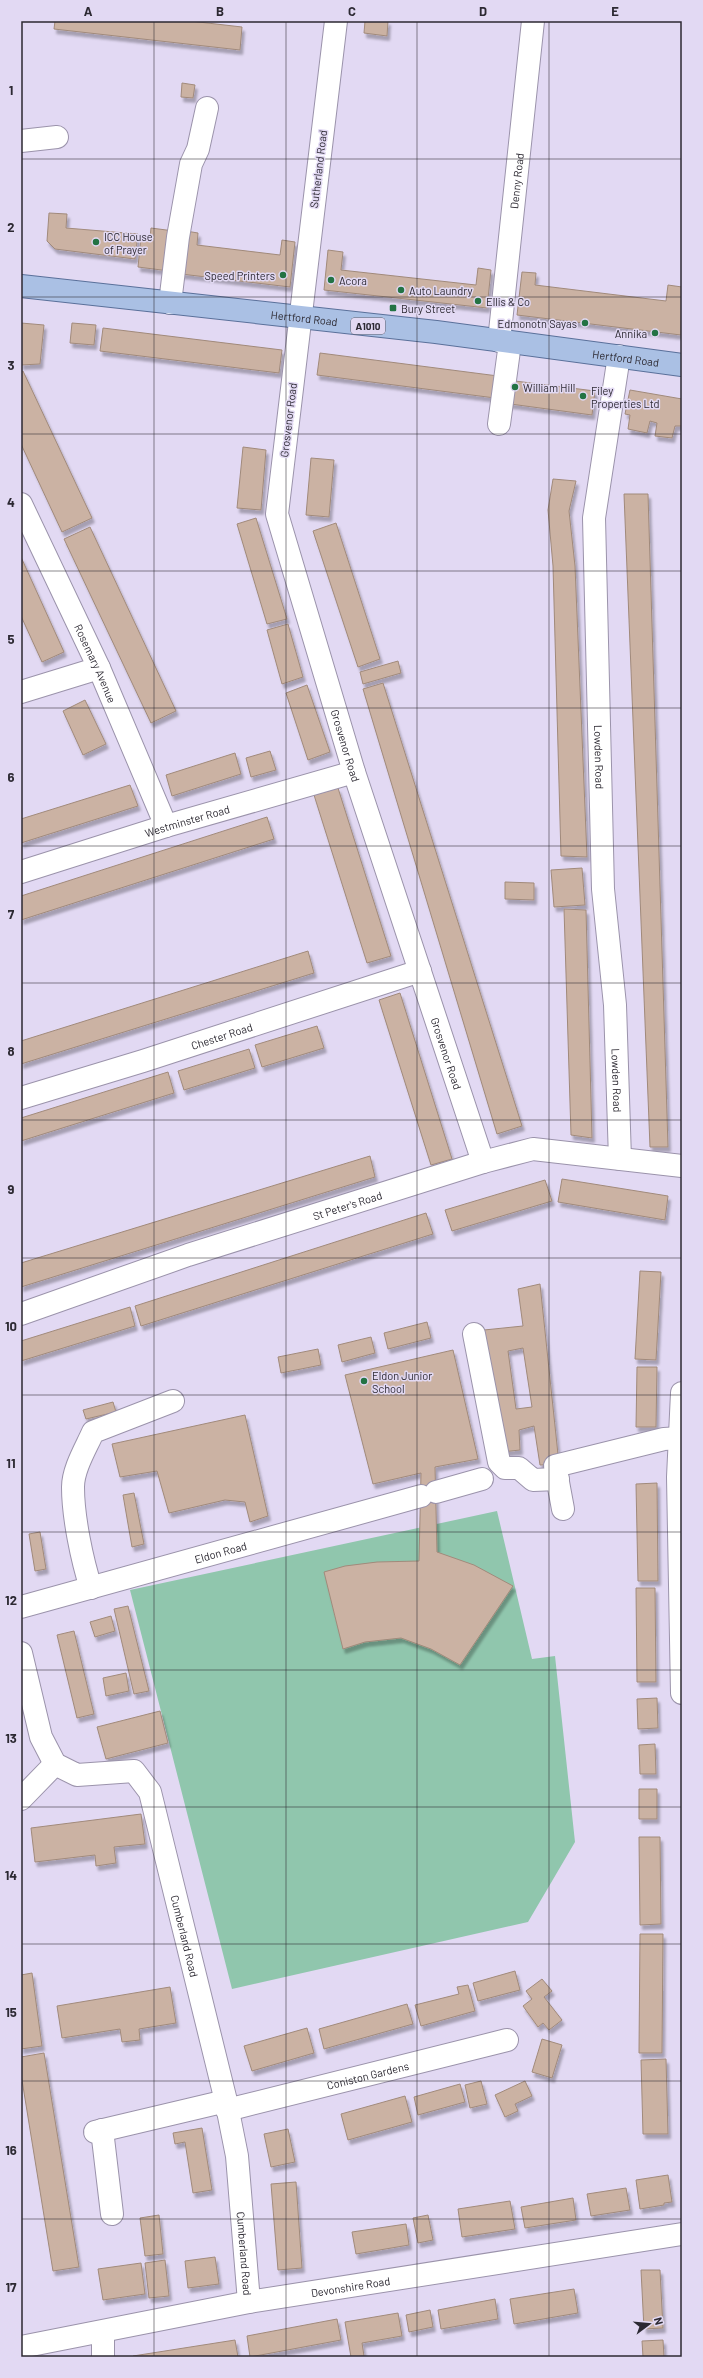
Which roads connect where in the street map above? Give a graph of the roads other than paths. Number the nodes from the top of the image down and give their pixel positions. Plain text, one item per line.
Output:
1 (336, 21) edge
2 (533, 21) edge
3 (207, 108) dead end
4 (57, 137) dead end
5 (21, 141) edge
6 (21, 286) edge
7 (170, 303) junction
8 (300, 318) junction
9 (504, 342) junction
10 (619, 356) junction
11 (682, 365) edge
12 (499, 424) dead end
13 (23, 515) edge
14 (99, 668) junction
15 (21, 692) edge
16 (354, 772) junction
17 (166, 826) junction
18 (21, 872) edge
19 (420, 971) junction
20 (21, 1098) edge
21 (620, 1159) junction
22 (483, 1162) junction
23 (682, 1166) edge
24 (21, 1314) edge
25 (474, 1334) dead end
26 (682, 1393) edge
27 (173, 1400) dead end
28 (680, 1438) junction
29 (482, 1479) dead end
30 (558, 1479) junction
31 (563, 1509) dead end
32 (91, 1588) junction
33 (21, 1607) edge
34 (21, 1652) edge
35 (682, 1693) edge
36 (55, 1764) junction
37 (21, 1799) edge
38 (507, 2040) dead end
39 (227, 2106) junction
40 (112, 2214) dead end
41 (682, 2234) edge
42 (249, 2302) junction
43 (103, 2332) junction
44 (21, 2347) edge
45 (102, 2357) edge

1 - 8 street, Sutherland Road
2 - 9 street, Denny Road
3 - 7 street
4 - 5 street
6 - 7 main road, Hertford Road / A1010
7 - 8 main road, Hertford Road / A1010
8 - 9 main road, Hertford Road / A1010
8 - 16 street, Grosvenor Road
9 - 10 main road, Hertford Road / A1010
9 - 12 street, Denny Road
10 - 11 main road, Hertford Road / A1010
10 - 21 street, Lowden Road
13 - 14 street, Rosemary Avenue
14 - 15 street
14 - 17 street, Rosemary Avenue
16 - 17 street, Westminster Road
16 - 19 street, Grosvenor Road
17 - 18 street, Westminster Road
19 - 20 street, Chester Road
19 - 22 street, Grosvenor Road
21 - 22 street, St Peter's Road
21 - 23 street, St Peter's Road
22 - 24 street, St Peter's Road
25 - 30 street
26 - 28 street
27 - 32 street
28 - 30 street
28 - 35 street
29 - 32 street, Eldon Road
30 - 31 street
32 - 33 street, Eldon Road
34 - 36 street
36 - 37 street
36 - 39 street, Cumberland Road
38 - 39 street, Coniston Gardens
39 - 40 street, Coniston Gardens
39 - 42 street, Cumberland Road
41 - 42 street, Devonshire Road
42 - 43 street, Devonshire Road
43 - 44 street, Devonshire Road
43 - 45 street

